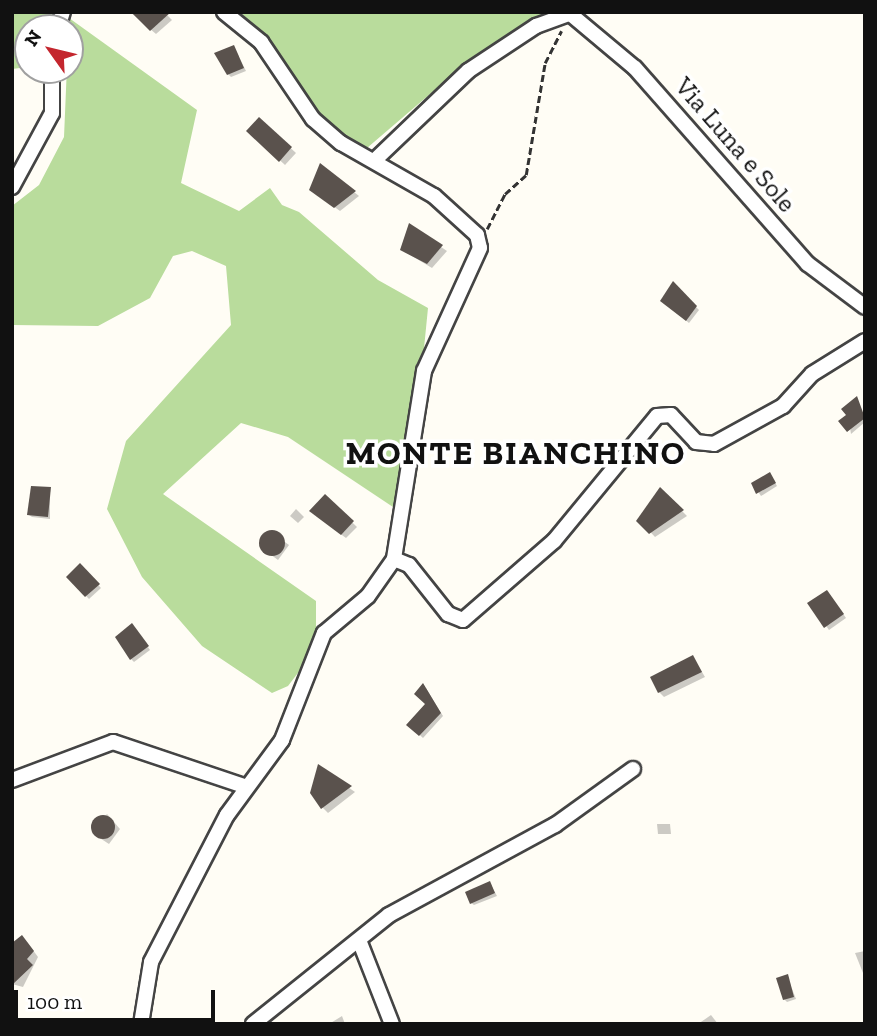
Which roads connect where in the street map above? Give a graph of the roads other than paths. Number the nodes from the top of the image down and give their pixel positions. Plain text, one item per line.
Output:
1 (224, 12) edge
2 (569, 13) edge
3 (52, 84) edge
4 (375, 160) junction
5 (12, 187) edge
6 (865, 307) edge
7 (865, 341) edge
8 (394, 559) junction
9 (633, 769) dead end
10 (12, 780) edge
11 (247, 787) junction
12 (359, 940) junction
13 (141, 1024) edge
14 (253, 1024) edge
15 (392, 1024) edge

1 - 4 street
2 - 4 street
2 - 6 street, Via Luna e Sole
3 - 5 street
4 - 8 street
7 - 8 street
8 - 11 street
9 - 12 street
10 - 11 street
11 - 13 street
12 - 14 street
12 - 15 street

